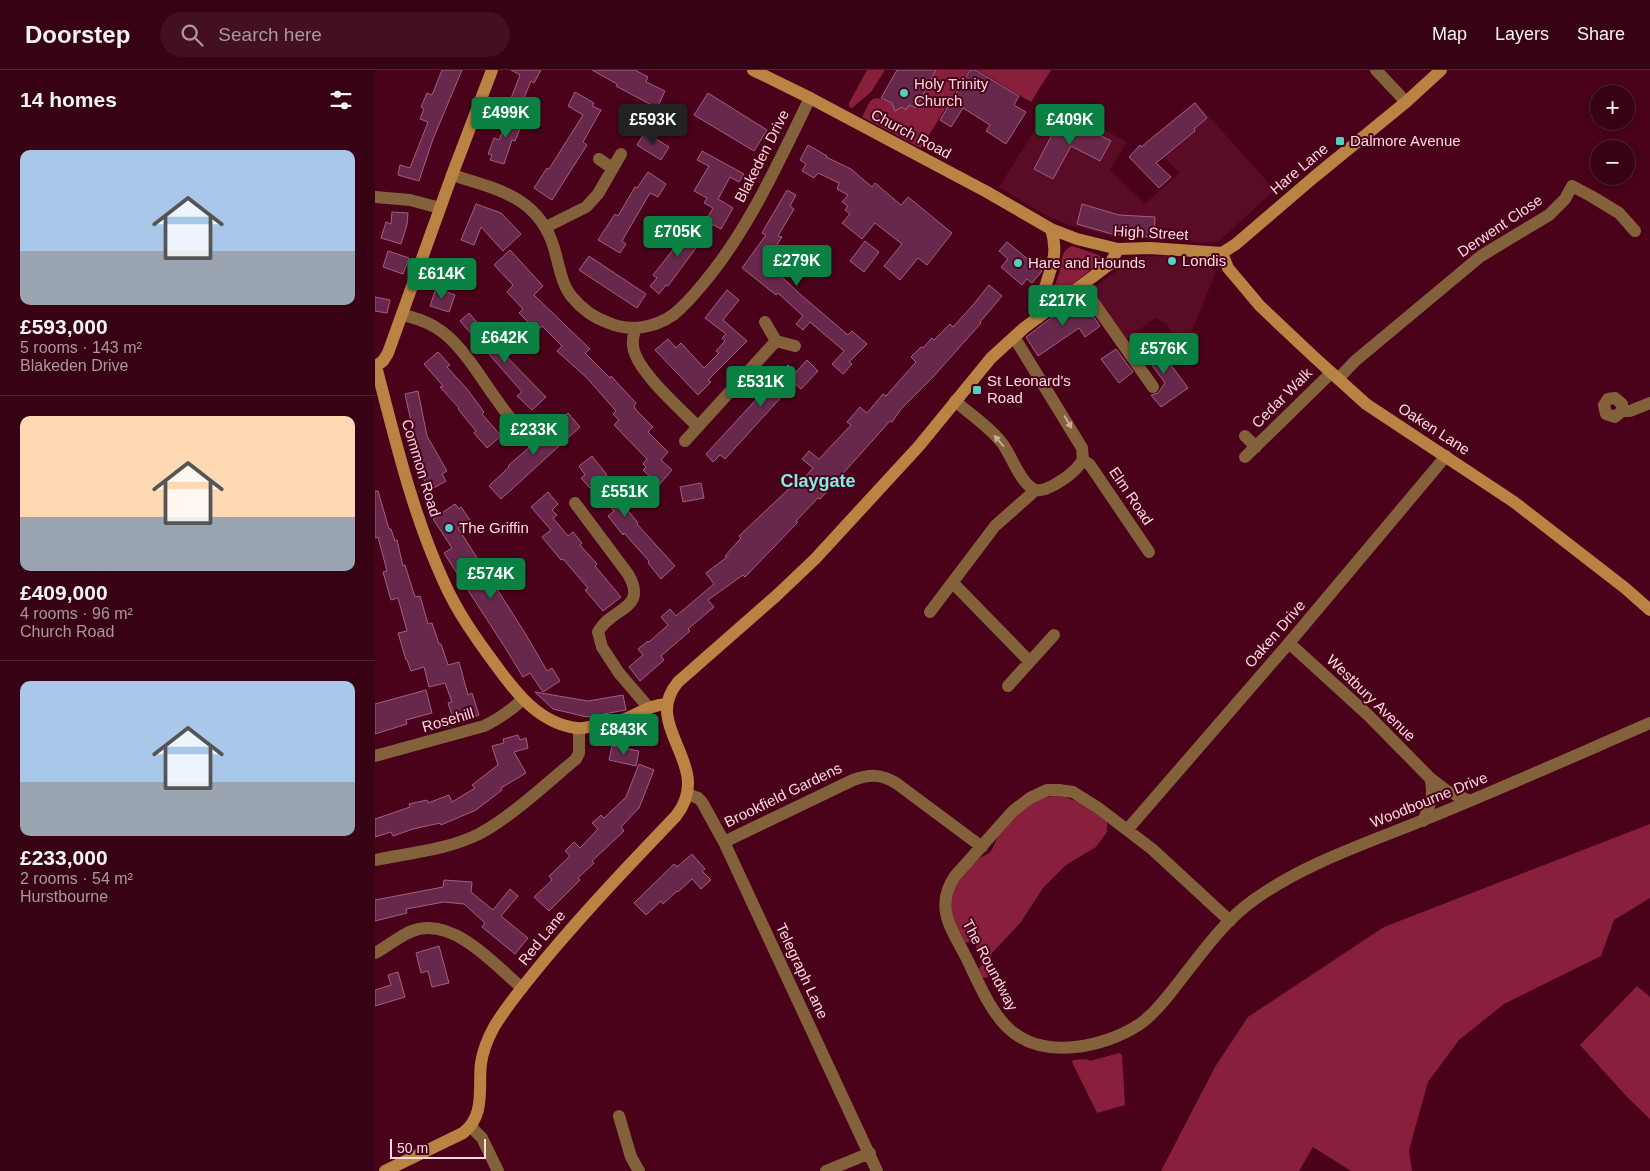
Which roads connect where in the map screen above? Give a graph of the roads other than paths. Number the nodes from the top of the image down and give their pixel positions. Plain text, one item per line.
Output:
1 (492, 70) edge
2 (753, 70) edge
3 (1376, 70) edge
4 (1441, 70) edge
5 (810, 98) junction
6 (1406, 102) junction
7 (621, 154) dead end
8 (599, 159) dead end
9 (613, 168) junction
10 (452, 174) junction
11 (375, 197) edge
12 (440, 208) junction
13 (547, 227) junction
14 (1051, 229) junction
15 (1635, 231) dead end
16 (1118, 249) junction
17 (1222, 253) junction
18 (1082, 286) junction
19 (403, 315) junction
20 (1038, 318) junction
21 (765, 322) dead end
22 (635, 329) junction
23 (1014, 337) junction
24 (776, 341) junction
25 (795, 346) dead end
26 (376, 364) edge
27 (1334, 376) junction
28 (1153, 386) dead end
29 (955, 401) junction
30 (1650, 403) edge
31 (1622, 410) dead end
32 (698, 427) junction
33 (523, 434) dead end
34 (1245, 436) dead end
35 (685, 441) dead end
36 (1256, 447) junction
37 (1446, 456) junction
38 (1245, 458) dead end
39 (1083, 460) junction
40 (1035, 490) junction
41 (575, 503) dead end
42 (1149, 552) dead end
43 (953, 583) junction
44 (1650, 610) edge
45 (931, 612) dead end
46 (1054, 635) dead end
47 (1289, 643) junction
48 (1030, 662) junction
49 (1008, 686) dead end
50 (522, 700) junction
51 (666, 704) junction
52 (649, 708) junction
53 (1650, 723) edge
54 (579, 729) junction
55 (375, 756) edge
56 (1430, 778) junction
57 (687, 794) junction
58 (1470, 801) junction
59 (1423, 820) junction
60 (1127, 830) junction
61 (724, 842) junction
62 (982, 847) junction
63 (375, 860) edge
64 (1230, 921) junction
65 (375, 953) edge
66 (522, 988) junction
67 (619, 1116) dead end
68 (471, 1127) junction
69 (870, 1154) junction
70 (385, 1171) edge
71 (498, 1171) edge
72 (639, 1171) edge
73 (825, 1171) edge
74 (877, 1171) edge

1 - 10 street
2 - 5 street, Church Road
3 - 6 street
4 - 6 street, Hare Lane
5 - 14 street, Church Road
5 - 22 street, Blakeden Drive
6 - 17 street, Hare Lane
7 - 9 street
8 - 9 street
9 - 13 street
10 - 12 street
10 - 13 street, Blakeden Drive
11 - 12 street
12 - 19 street
13 - 22 street, Blakeden Drive
14 - 16 street, High Street
14 - 20 street
15 - 27 street, Derwent Close
16 - 17 street, High Street
16 - 18 street
17 - 27 street, Oaken Lane
18 - 20 street
18 - 28 street
19 - 26 street
19 - 33 street
20 - 23 street
21 - 24 street
22 - 32 street
23 - 29 street
23 -> 39 street, Elm Road
24 - 25 street
24 - 32 street
26 - 50 street, Common Road
27 - 36 street, Cedar Walk
27 - 37 street, Oaken Lane
40 -> 29 street
29 - 51 street
30 - 31 street
32 - 35 street
34 - 36 street, Cedar Walk
36 - 38 street, Cedar Walk
37 - 44 street, Oaken Lane
37 - 47 street, Oaken Drive
39 - 40 street
39 - 42 street, Elm Road
40 - 43 street
41 - 52 street
43 - 45 street
43 - 48 street
46 - 48 street
47 - 56 street, Westbury Avenue
47 - 60 street, Oaken Drive
48 - 49 street
50 - 54 street, Common Road
50 - 55 street, Rosehill
51 - 52 street, Common Road
51 - 57 street, Red Lane
52 - 54 street, Common Road
53 - 58 street, Woodbourne Drive
54 - 63 street
56 - 58 street, Westbury Avenue
56 - 59 street
57 - 61 street, Telegraph Lane
57 - 66 street, Red Lane
58 - 59 street, Woodbourne Drive
59 - 64 street, Woodbourne Drive
60 - 62 street, The Roundway
60 - 64 street, The Roundway
61 - 62 street, Brookfield Gardens
61 - 69 street, Telegraph Lane
62 - 64 street, The Roundway
65 - 66 street
66 - 68 street, Red Lane
67 - 72 street
68 - 70 street
68 - 71 street
69 - 73 street
69 - 74 street, Telegraph Lane

